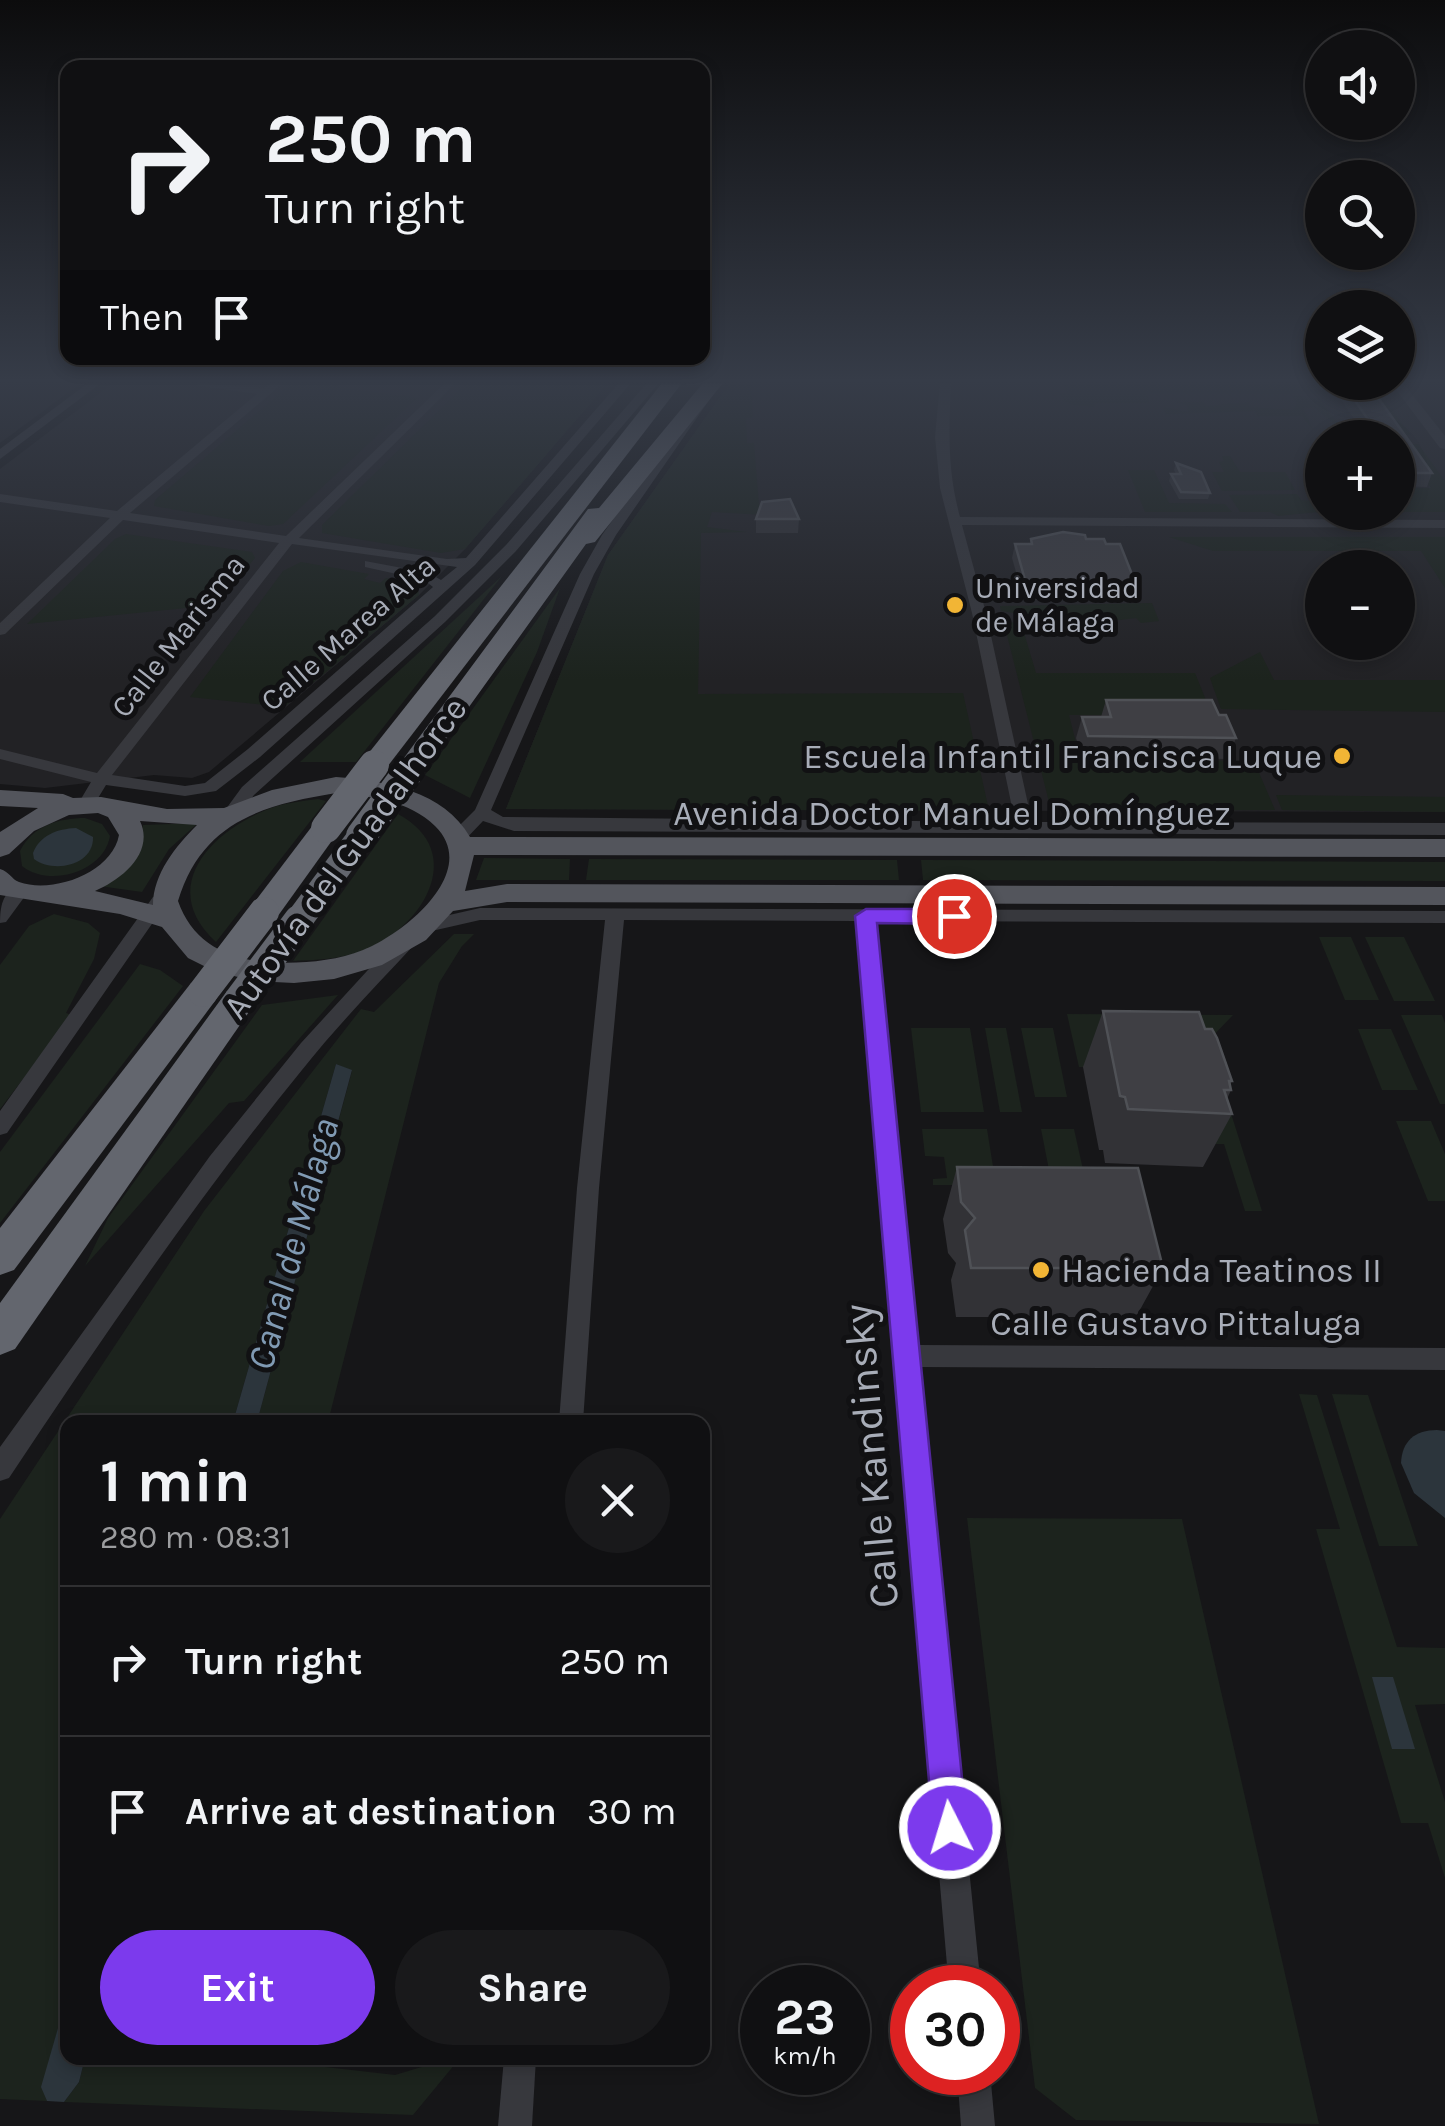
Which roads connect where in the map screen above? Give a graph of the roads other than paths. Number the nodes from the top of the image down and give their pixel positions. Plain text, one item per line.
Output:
1 (160, 482) edge
2 (349, 482) edge
3 (540, 482) edge
4 (567, 482) edge
5 (586, 482) edge
6 (593, 482) edge
7 (620, 482) edge
8 (630, 482) edge
9 (646, 482) edge
10 (945, 482) edge
11 (0, 498) edge
12 (119, 517) junction
13 (956, 521) junction
14 (1445, 524) edge
15 (548, 538) junction
16 (286, 543) junction
17 (470, 562) junction
18 (543, 586) junction
19 (443, 588) junction
20 (0, 631) edge
21 (0, 754) edge
22 (101, 779) junction
23 (0, 798) edge
24 (97, 806) junction
25 (482, 812) junction
26 (229, 814) junction
27 (822, 828) junction
28 (1025, 828) junction
29 (1445, 829) edge
30 (458, 842) junction
31 (0, 848) edge
32 (717, 848) junction
33 (1445, 848) edge
34 (6, 886) edge
35 (50, 893) junction
36 (1445, 896) edge
37 (446, 904) junction
38 (616, 915) junction
39 (866, 916) junction
40 (0, 917) edge
41 (161, 917) junction
42 (1445, 917) edge
43 (415, 934) junction
44 (221, 996) junction
45 (0, 1127) edge
46 (0, 1258) edge
47 (0, 1336) edge
48 (906, 1356) junction
49 (1445, 1360) edge
50 (572, 1415) edge
51 (0, 1468) edge
52 (963, 1965) edge
53 (520, 2065) edge
54 (975, 2095) edge
55 (516, 2126) edge
56 (978, 2126) edge

1 - 12 street
2 - 16 street, Calle Marisma
3 - 17 street, Calle Marea Alta
4 - 26 street
5 - 15 highway
6 - 15 highway, Autovía del Guadalhorce
7 - 18 highway, Autovía del Guadalhorce
8 - 18 highway
9 - 25 street
10 - 13 street
11 - 12 street
12 - 16 street
12 - 20 street
13 - 14 street
13 - 28 street
15 - 44 highway, Autovía del Guadalhorce, bridge
16 - 17 street
16 - 19 street
16 - 22 street, Calle Marisma
17 - 19 street, Calle Marea Alta
18 - 44 highway, Autovía del Guadalhorce, bridge
19 - 22 street, Calle Marea Alta
21 - 22 street, Calle Marea Alta
22 - 24 street, Calle Marisma
23 - 24 main road
24 - 26 main road
24 - 31 main road
24 - 35 main road
25 - 27 street, Avenida Doctor Manuel Domínguez
25 - 30 street
26 - 30 main road
26 - 41 main road
27 - 28 street, Avenida Doctor Manuel Domínguez
27 - 32 main road
28 - 29 street, Avenida Doctor Manuel Domínguez
30 - 32 main road, Avenida Doctor Manuel Domínguez
30 - 37 main road
32 - 33 main road, Avenida Doctor Manuel Domínguez
34 - 35 main road
34 - 40 street
35 - 41 main road
36 - 37 main road
37 - 43 main road
38 - 39 street
38 - 43 street
38 - 50 street
39 - 42 street
39 - 48 street, Calle Kandinsky
41 - 43 main road
41 - 45 street
43 - 51 street
44 - 46 highway, Autovía del Guadalhorce
44 - 47 highway, Autovía del Guadalhorce
48 - 49 street, Calle Gustavo Pittaluga
48 - 52 street, Calle Kandinsky
53 - 55 street
54 - 56 street

